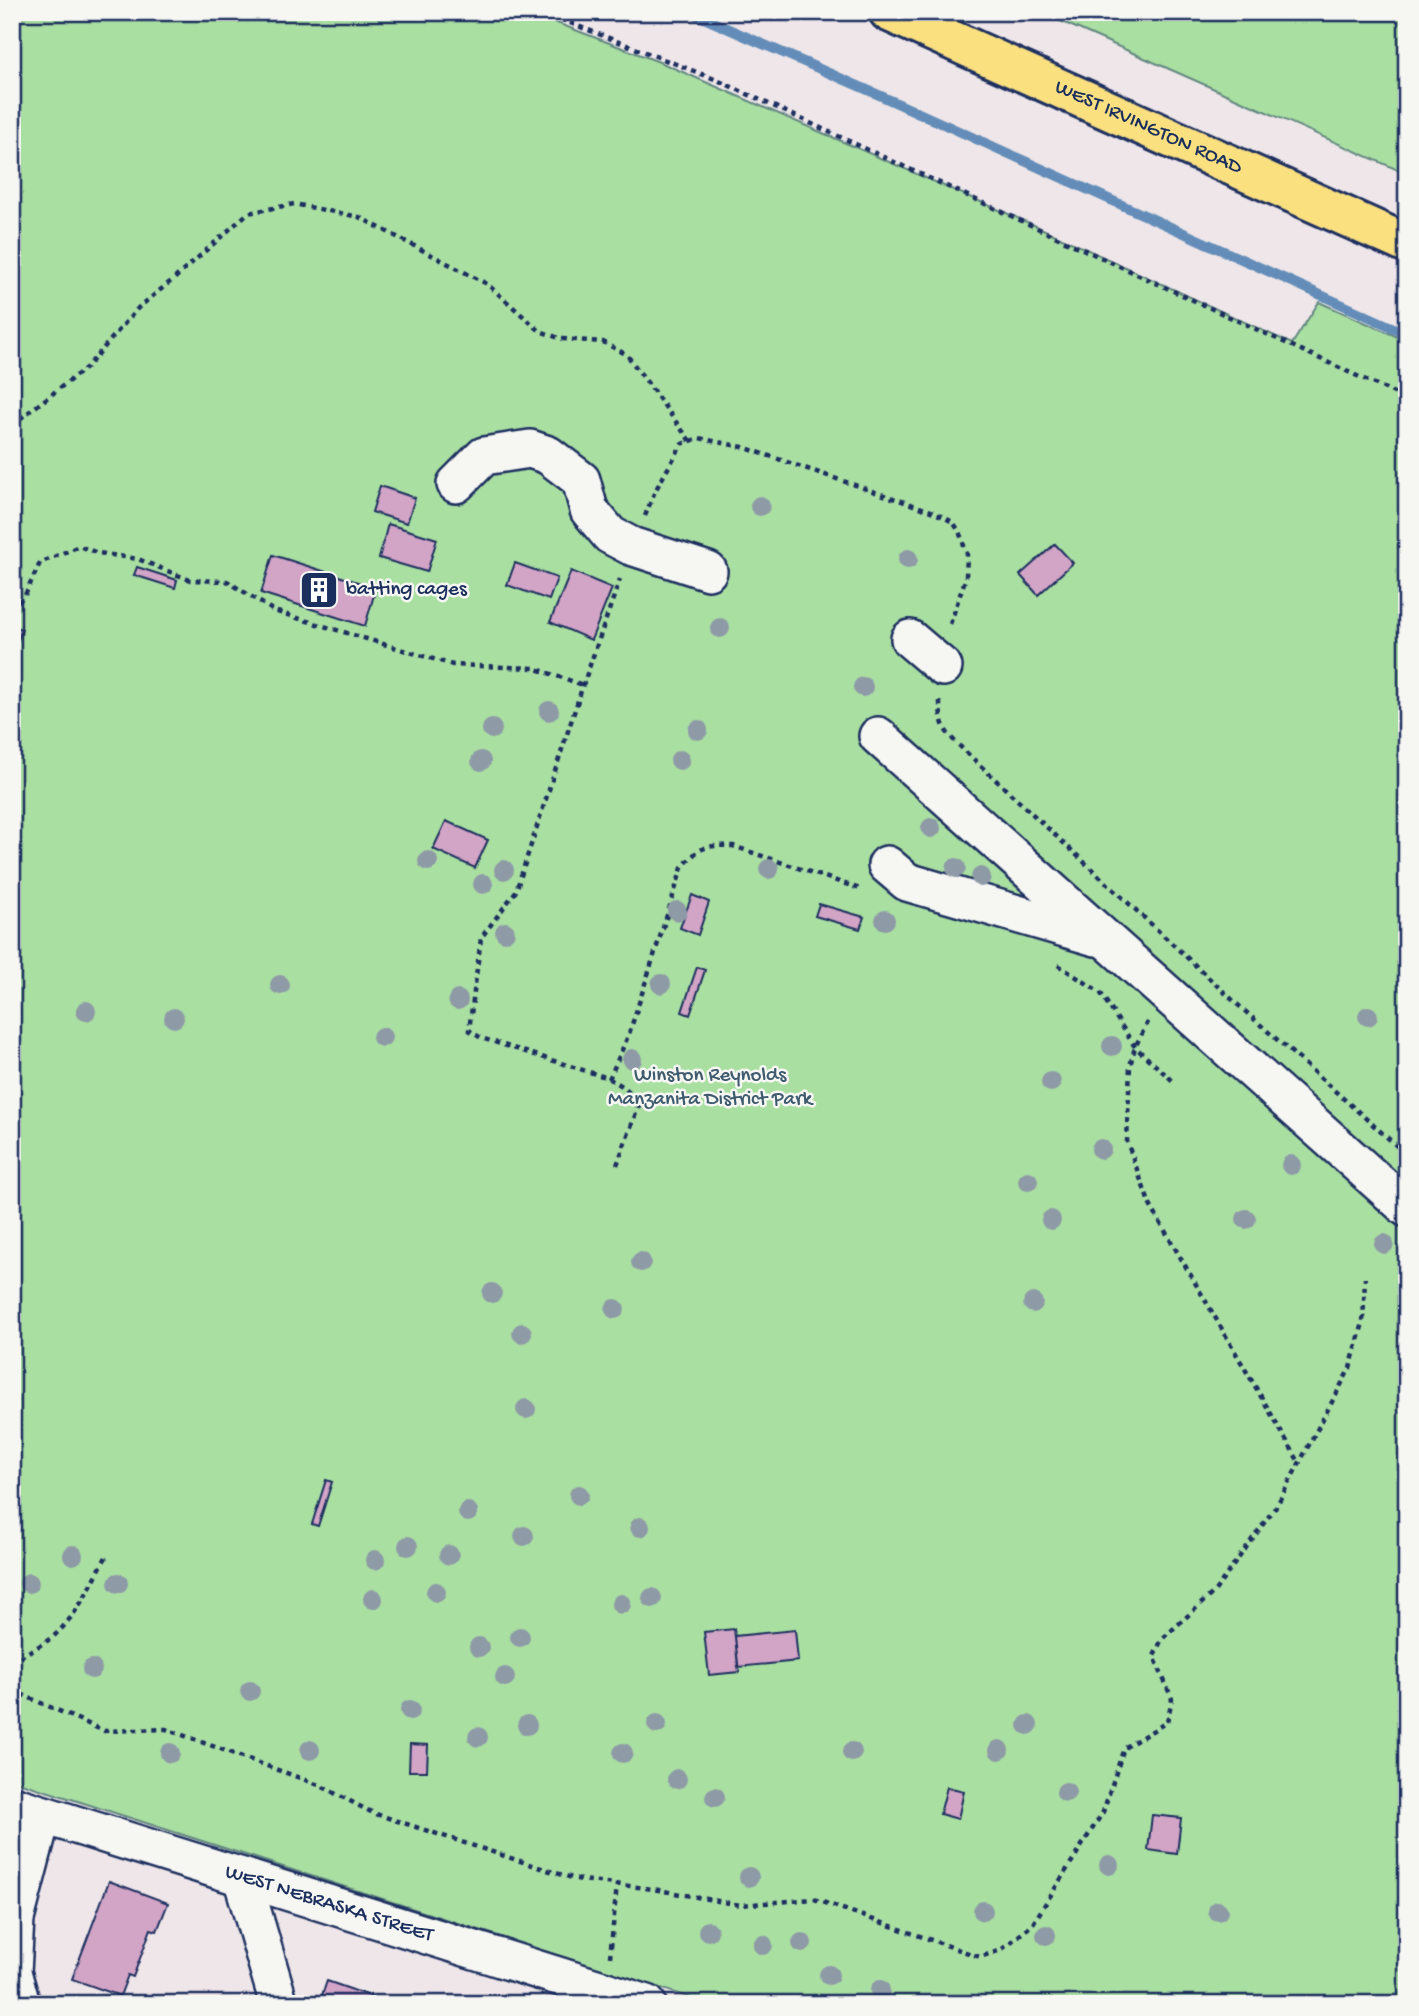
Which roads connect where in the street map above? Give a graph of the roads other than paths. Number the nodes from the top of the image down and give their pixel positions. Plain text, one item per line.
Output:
1 (889, 12) edge
2 (1407, 244) edge
3 (456, 484) dead end
4 (708, 571) dead end
5 (910, 639) dead end
6 (943, 667) road end
7 (878, 736) dead end
8 (874, 877) road end
9 (1106, 940) junction
10 (1407, 1208) edge
11 (27, 1810) edge
12 (242, 1877) junction
13 (21, 2004) edge
14 (279, 2004) edge
15 (647, 2004) edge

1 - 2 main road, WEST IRVINGTON ROAD
3 - 4 street
5 - 6 street
7 - 9 street
8 - 9 street
9 - 10 street
11 - 12 street, WEST NEBRASKA STREET
11 - 13 street
12 - 14 street
12 - 15 street, WEST NEBRASKA STREET

